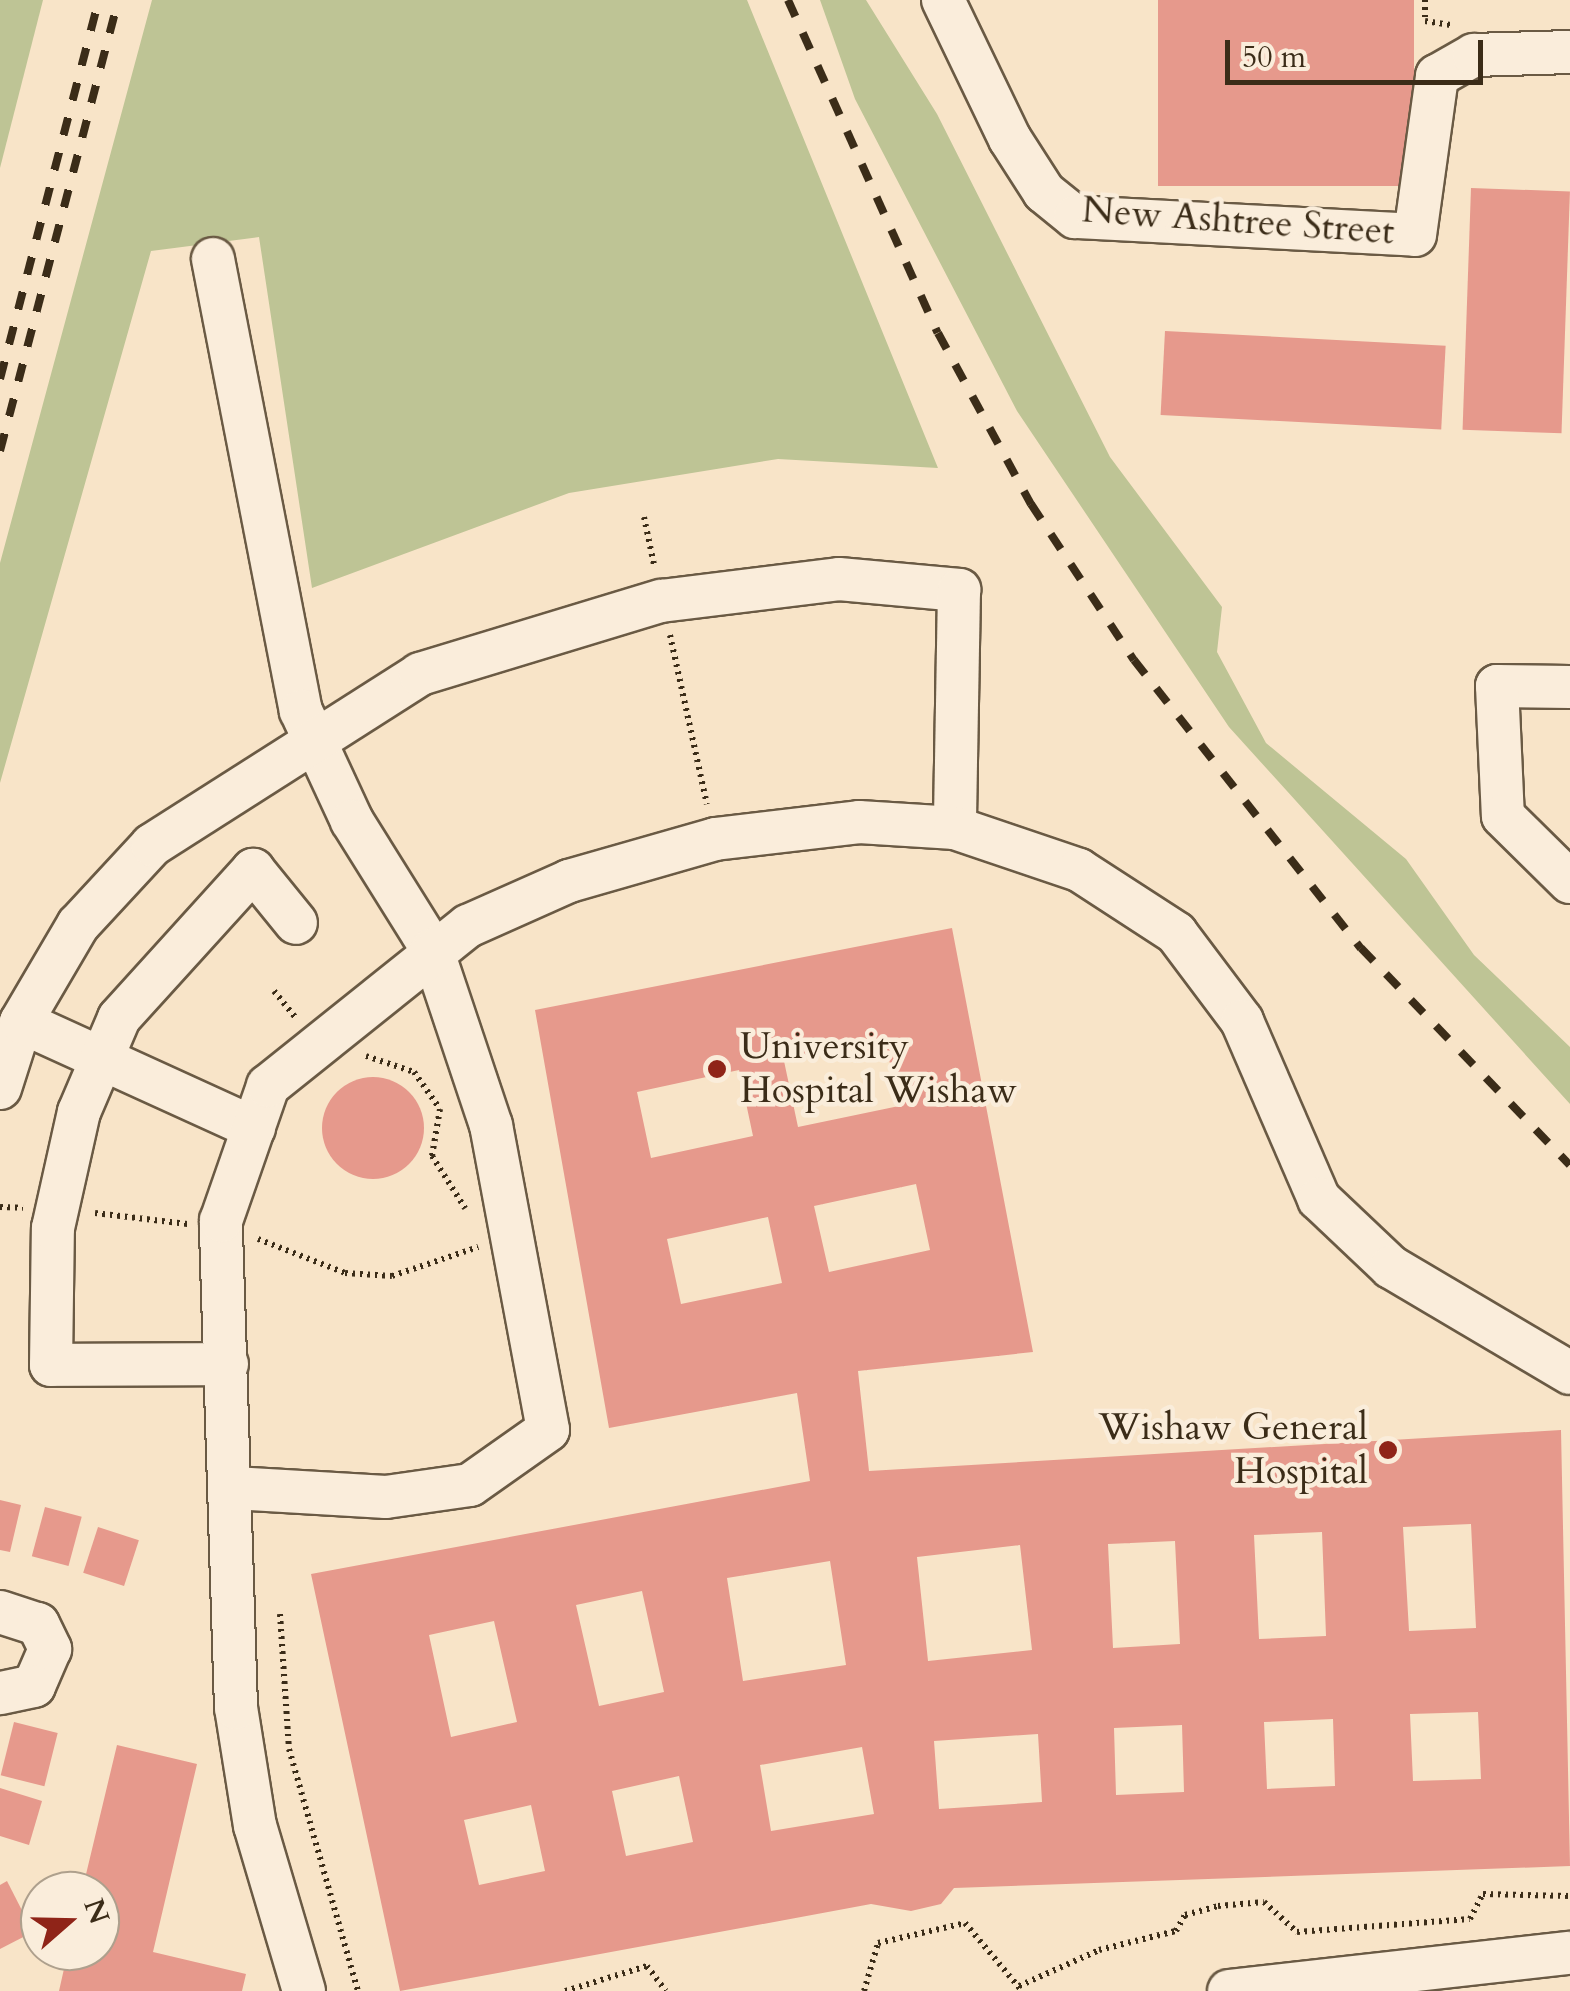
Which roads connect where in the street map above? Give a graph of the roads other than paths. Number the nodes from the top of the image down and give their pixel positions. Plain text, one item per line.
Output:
1 (943, 0) edge
2 (1570, 52) edge
3 (213, 259) dead end
4 (1570, 687) edge
5 (310, 737) junction
6 (955, 828) junction
7 (1570, 882) edge
8 (296, 923) dead end
9 (432, 949) junction
10 (21, 1022) junction
11 (102, 1060) junction
12 (0, 1088) edge
13 (254, 1128) junction
14 (228, 1364) junction
15 (1570, 1373) edge
16 (233, 1488) junction
17 (0, 1612) edge
18 (0, 1694) edge
19 (1570, 1953) edge
20 (304, 1991) edge
21 (1229, 1991) edge

1 - 2 street, New Ashtree Street
3 - 5 street
4 - 7 street
5 - 6 street
5 - 9 street
5 - 10 street
6 - 9 street
6 - 15 street
8 - 11 street
9 - 13 street
9 - 16 street
10 - 11 street
10 - 12 street
11 - 13 street
11 - 14 street
13 - 14 street
14 - 16 street
16 - 20 street
17 - 18 street
19 - 21 street

